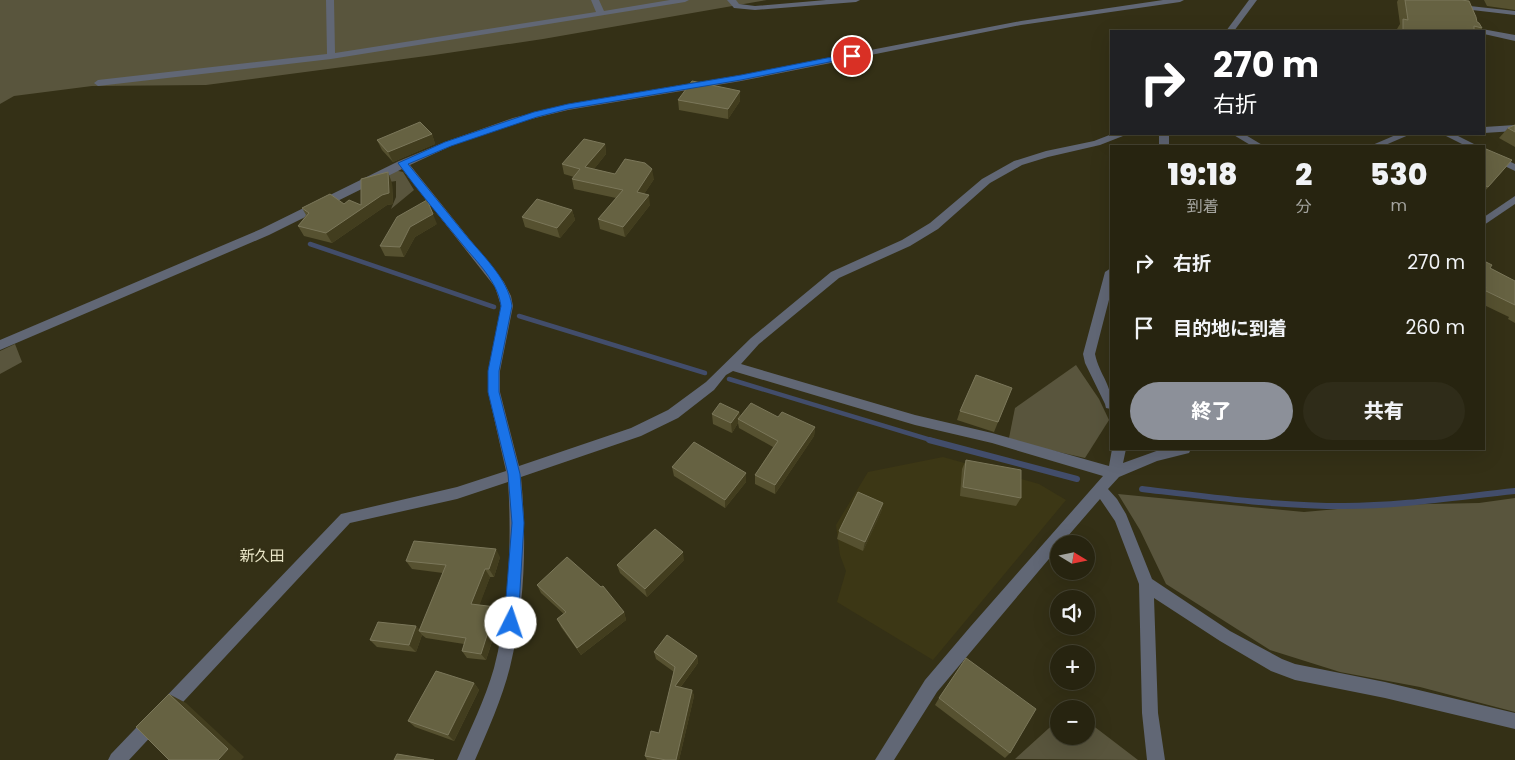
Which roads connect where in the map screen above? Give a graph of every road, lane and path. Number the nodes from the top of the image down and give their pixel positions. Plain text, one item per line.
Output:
1 (330, 0) edge
2 (595, 0) edge
3 (685, 0) edge
4 (731, 0) edge
5 (856, 0) edge
6 (1180, 0) edge
7 (1253, 0) edge
8 (1449, 6) edge
9 (1515, 13) edge
10 (601, 14) junction
11 (1474, 21) edge
12 (1231, 30) edge
13 (1515, 38) edge
14 (331, 56) junction
15 (98, 83) dead end
16 (1515, 128) edge
17 (1485, 130) edge
18 (1117, 135) edge
19 (1239, 135) edge
20 (1403, 135) edge
21 (1452, 135) edge
22 (1258, 145) edge
23 (1377, 145) edge
24 (1471, 145) edge
25 (1485, 153) edge
26 (403, 163) junction
27 (1515, 168) edge
28 (1515, 199) edge
29 (1485, 221) edge
30 (1110, 276) edge
31 (0, 345) edge
32 (732, 366) junction
33 (1110, 402) edge
34 (1119, 450) edge
35 (1180, 450) edge
36 (1114, 473) junction
37 (514, 474) junction
38 (1100, 490) junction
39 (1146, 584) junction
40 (1515, 721) edge
41 (117, 760) edge
42 (466, 760) edge
43 (884, 760) edge
44 (1156, 760) edge

1 - 14 street
2 - 10 street
3 - 10 street
4 - 5 street
6 - 26 street
7 - 12 street
8 - 11 street
9 - 11 street
10 - 14 street
11 - 13 street
14 - 15 street
16 - 17 street
18 - 32 street
19 - 22 street
20 - 23 street
21 - 24 street
25 - 27 street
26 - 31 street
26 - 37 street
28 - 29 street
30 - 33 street
32 - 36 street
32 - 37 street
34 - 36 street
35 - 36 street
36 - 38 street
37 - 41 street
37 - 42 street
38 - 39 street
38 - 43 street
39 - 40 street
39 - 44 street

